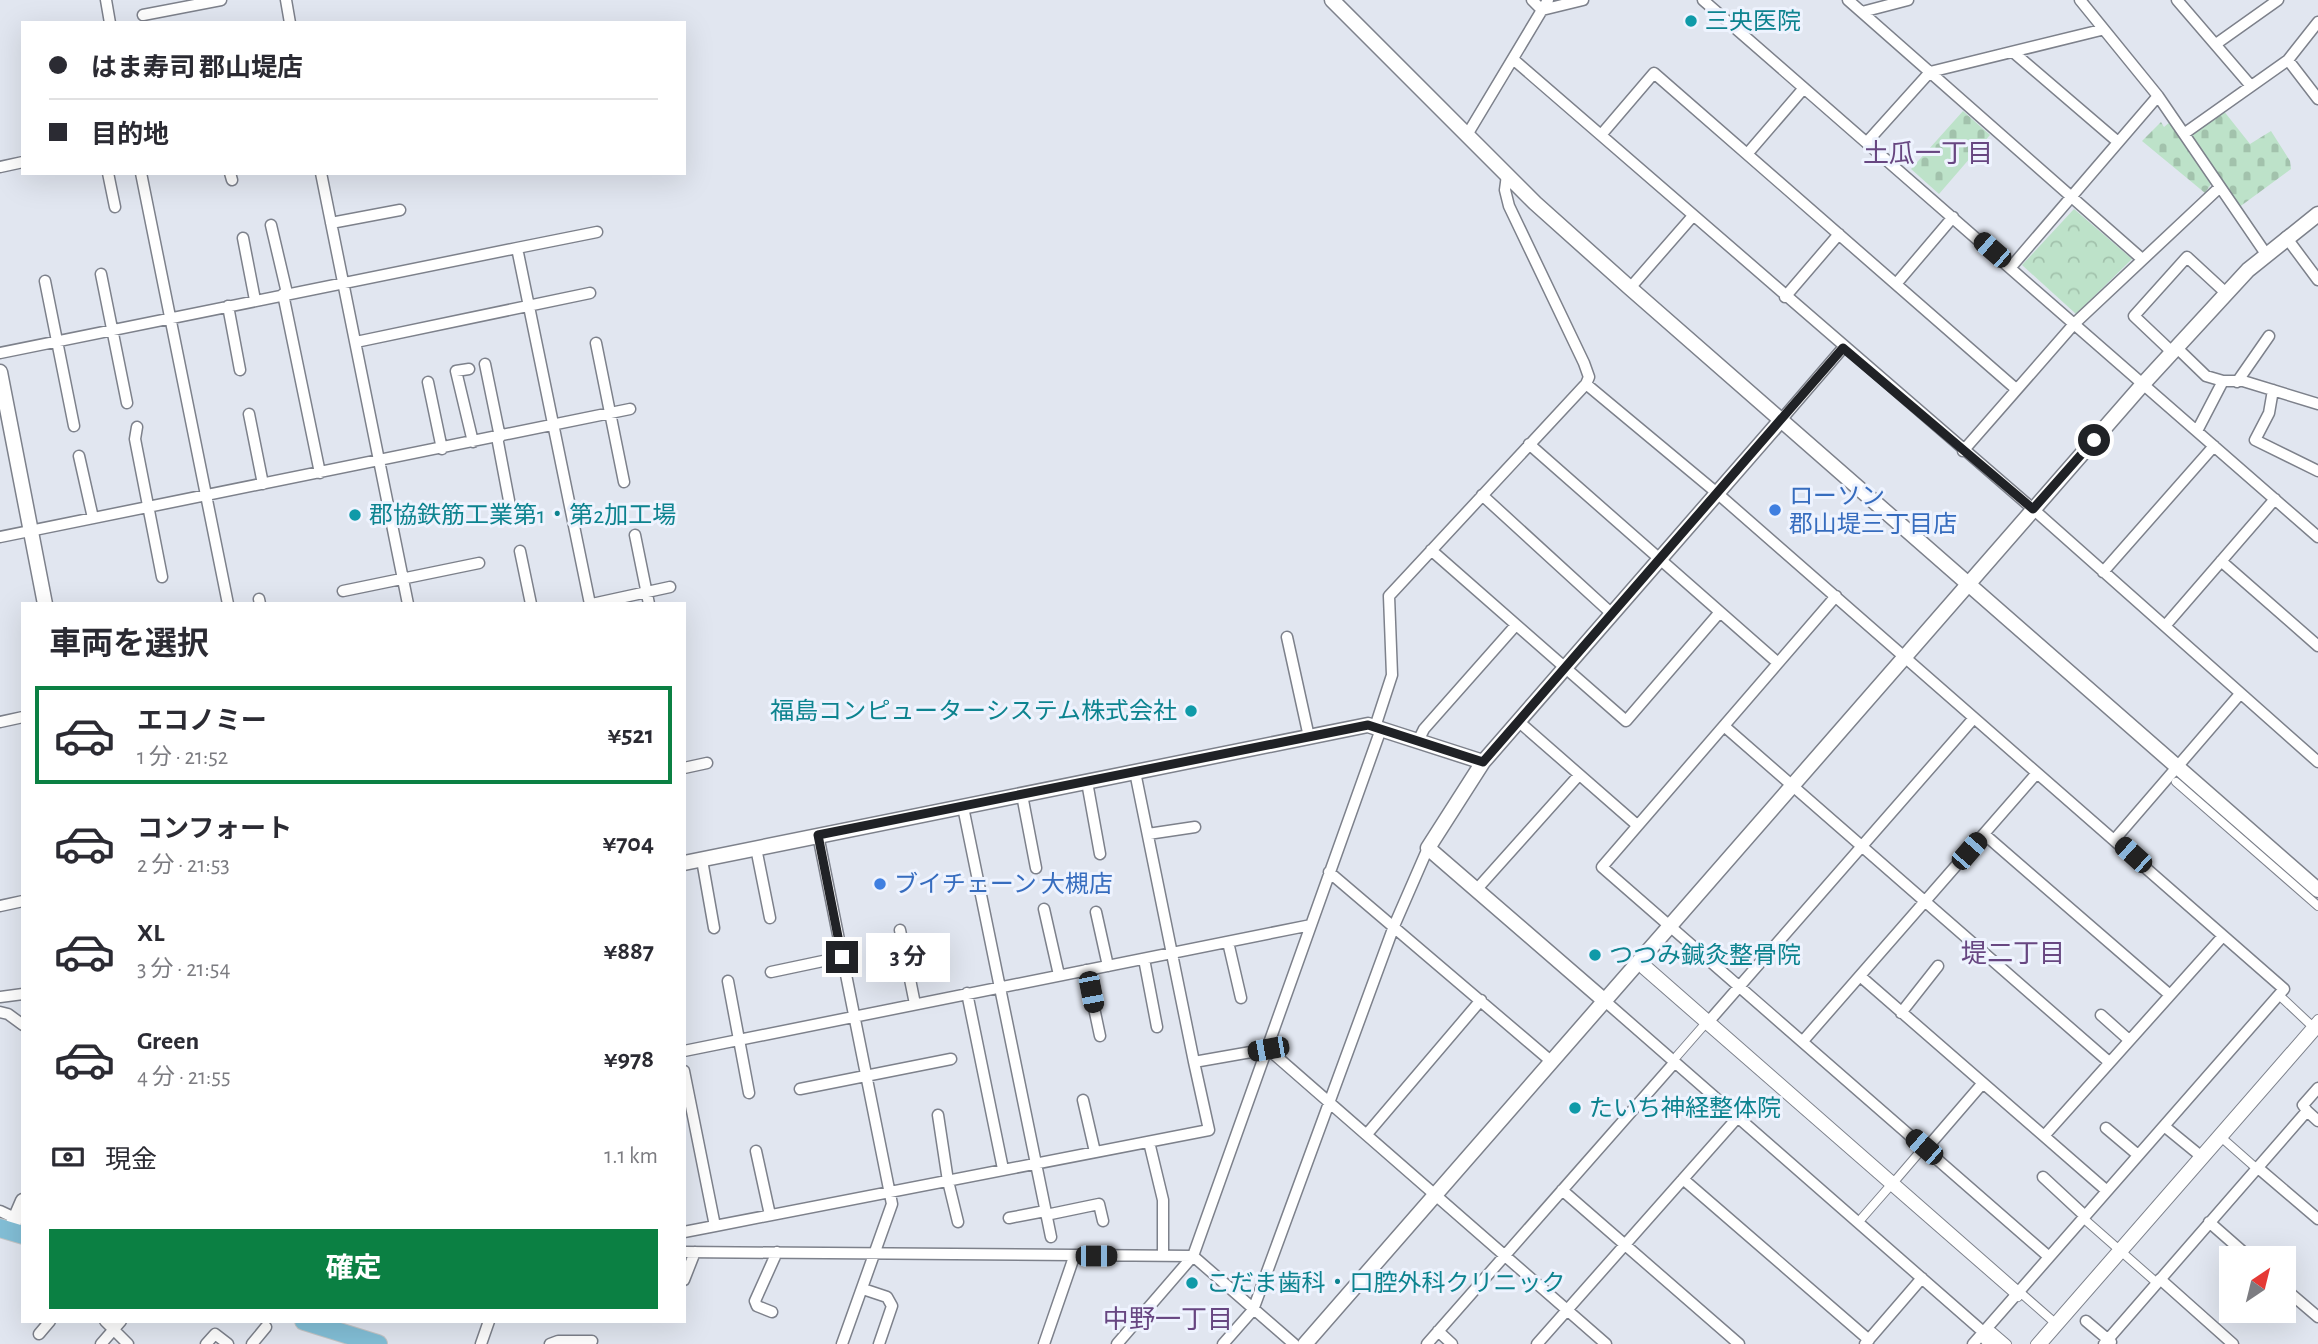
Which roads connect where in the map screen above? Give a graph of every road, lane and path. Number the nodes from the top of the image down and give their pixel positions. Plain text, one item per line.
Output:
1 (106, 0) edge
2 (221, 0) edge
3 (286, 0) edge
4 (1332, 0) edge
5 (1532, 0) edge
6 (1583, 0) edge
7 (1703, 0) edge
8 (1849, 0) edge
9 (1908, 0) edge
10 (2080, 0) edge
11 (2177, 0) edge
12 (2278, 0) edge
13 (1545, 5) edge
14 (1862, 12) junction
15 (143, 15) dead end
16 (108, 21) edge
17 (290, 21) edge
18 (2318, 22) edge
19 (2101, 30) junction
20 (2216, 44) junction
21 (2013, 52) junction
22 (1513, 60) junction
23 (2288, 60) junction
24 (1930, 72) junction
25 (2251, 86) junction
26 (1804, 88) junction
27 (2158, 96) junction
28 (2318, 99) edge
29 (2185, 133) junction
30 (1467, 135) junction
31 (1601, 135) junction
32 (1867, 142) junction
33 (2118, 142) junction
34 (1748, 153) junction
35 (21, 162) edge
36 (0, 167) edge
37 (108, 175) edge
38 (141, 175) edge
39 (321, 175) edge
40 (1507, 175) junction
41 (2220, 187) junction
42 (2070, 198) junction
43 (115, 207) dead end
44 (400, 210) dead end
45 (2318, 214) edge
46 (1692, 217) junction
47 (1953, 217) junction
48 (331, 223) junction
49 (271, 225) dead end
50 (597, 232) dead end
51 (1839, 234) junction
52 (2286, 237) junction
53 (243, 238) dead end
54 (517, 248) junction
55 (2266, 254) junction
56 (2142, 259) junction
57 (2318, 260) edge
58 (2011, 267) junction
59 (2308, 267) junction
60 (101, 274) dead end
61 (45, 281) dead end
62 (344, 281) junction
63 (2318, 281) edge
64 (1896, 284) junction
65 (1630, 288) junction
66 (590, 293) dead end
67 (2226, 293) junction
68 (285, 294) junction
69 (1785, 297) junction
70 (255, 300) junction
71 (228, 306) junction
72 (529, 306) junction
73 (169, 318) junction
74 (2074, 324) junction
75 (113, 330) junction
76 (2269, 336) dead end
77 (58, 341) junction
78 (356, 342) junction
79 (596, 343) dead end
80 (1843, 348) junction
81 (2174, 350) junction
82 (0, 353) edge
83 (485, 364) dead end
84 (468, 369) dead end
85 (240, 370) dead end
86 (0, 372) edge
87 (428, 382) dead end
88 (2223, 382) junction
89 (2237, 382) junction
90 (1586, 384) junction
91 (2143, 384) junction
92 (2016, 389) junction
93 (2273, 390) junction
94 (127, 403) dead end
95 (2318, 404) edge
96 (630, 409) dead end
97 (249, 414) dead end
98 (610, 414) junction
99 (4, 419) edge
100 (1781, 420) junction
101 (74, 426) dead end
102 (553, 426) junction
103 (137, 427) dead end
104 (2197, 431) junction
105 (498, 437) junction
106 (473, 442) junction
107 (1529, 444) junction
108 (2214, 446) junction
109 (442, 449) junction
110 (1963, 451) junction
111 (79, 456) dead end
112 (380, 461) junction
113 (2318, 471) edge
114 (320, 473) junction
115 (624, 482) dead end
116 (263, 484) junction
117 (1717, 493) junction
118 (205, 495) junction
119 (1482, 495) junction
120 (2275, 499) junction
121 (148, 507) junction
122 (2033, 509) junction
123 (511, 511) dead end
124 (93, 518) junction
125 (31, 531) junction
126 (635, 535) dead end
127 (0, 537) edge
128 (2318, 537) edge
129 (1430, 550) junction
130 (520, 551) dead end
131 (1659, 559) junction
132 (2221, 561) junction
133 (480, 563) dead end
134 (2103, 572) junction
135 (162, 577) dead end
136 (403, 578) junction
137 (1970, 584) junction
138 (670, 587) dead end
139 (343, 591) dead end
140 (1836, 596) junction
141 (648, 598) edge
142 (45, 602) edge
143 (228, 602) edge
144 (408, 602) edge
145 (531, 602) edge
146 (591, 602) edge
147 (610, 602) edge
148 (1720, 612) junction
149 (1611, 613) junction
150 (1516, 625) junction
151 (2165, 626) junction
152 (1287, 637) dead end
153 (2318, 646) edge
154 (1905, 657) junction
155 (1778, 663) junction
156 (1564, 667) junction
157 (2240, 694) junction
158 (21, 717) edge
159 (1973, 718) junction
160 (1518, 721) junction
161 (0, 722) edge
162 (1724, 726) junction
163 (1378, 728) junction
164 (1309, 737) junction
165 (1418, 741) junction
166 (1483, 762) junction
167 (2318, 762) edge
168 (707, 763) dead end
169 (2177, 767) junction
170 (686, 768) edge
171 (1135, 772) junction
172 (2037, 773) junction
173 (1579, 775) junction
174 (1087, 782) junction
175 (2176, 782) dead end
176 (1791, 786) junction
177 (1022, 795) junction
178 (963, 807) junction
179 (1637, 825) junction
180 (1195, 827) dead end
181 (1148, 834) junction
182 (1984, 834) junction
183 (818, 835) junction
184 (2115, 839) junction
185 (1862, 847) junction
186 (756, 848) junction
187 (1428, 848) junction
188 (1100, 854) dead end
189 (702, 860) junction
190 (686, 863) edge
191 (1036, 868) dead end
192 (1329, 872) junction
193 (1477, 888) junction
194 (2318, 890) edge
195 (21, 901) edge
196 (1925, 902) junction
197 (0, 906) edge
198 (2318, 906) edge
199 (1044, 909) dead end
200 (1096, 912) dead end
201 (770, 918) dead end
202 (1311, 925) junction
203 (1394, 926) junction
204 (1671, 927) junction
205 (714, 928) dead end
206 (900, 930) dead end
207 (2223, 936) junction
208 (1228, 942) junction
209 (1172, 954) junction
210 (842, 957) junction
211 (1144, 959) junction
212 (1108, 966) junction
213 (1938, 966) dead end
214 (1645, 968) dead end
215 (1086, 970) junction
216 (771, 972) dead end
217 (1059, 975) junction
218 (1860, 976) junction
219 (728, 981) dead end
220 (1002, 986) junction
221 (1740, 986) junction
222 (967, 993) junction
223 (21, 994) edge
224 (2170, 995) junction
225 (2278, 995) junction
226 (0, 997) edge
227 (1241, 998) dead end
228 (1481, 1000) junction
229 (1606, 1002) junction
230 (915, 1004) junction
231 (0, 1012) edge
232 (1901, 1013) junction
233 (2101, 1015) dead end
234 (854, 1017) junction
235 (1707, 1022) junction
236 (21, 1023) edge
237 (2316, 1024) edge
238 (1157, 1027) dead end
239 (1100, 1036) dead end
240 (739, 1040) junction
241 (2129, 1040) junction
242 (1803, 1041) junction
243 (1268, 1049) junction
244 (686, 1051) edge
245 (951, 1059) dead end
246 (1676, 1059) junction
247 (1194, 1062) junction
248 (1552, 1062) junction
249 (2109, 1062) junction
250 (866, 1076) junction
251 (1982, 1084) junction
252 (800, 1088) dead end
253 (2318, 1088) edge
254 (686, 1091) edge
255 (749, 1093) dead end
256 (1083, 1100) dead end
257 (1329, 1100) junction
258 (688, 1111) edge
259 (2307, 1111) junction
260 (937, 1115) dead end
261 (1738, 1117) junction
262 (2318, 1121) edge
263 (2164, 1126) junction
264 (2106, 1128) dead end
265 (1367, 1134) junction
266 (2044, 1136) junction
267 (2222, 1139) junction
268 (1149, 1142) junction
269 (1925, 1148) junction
270 (757, 1151) dead end
271 (1095, 1152) junction
272 (2197, 1153) dead end
273 (2138, 1155) junction
274 (1035, 1162) junction
275 (2257, 1167) junction
276 (1003, 1169) junction
277 (2043, 1177) dead end
278 (1683, 1179) junction
279 (948, 1181) junction
280 (1892, 1184) junction
281 (1562, 1190) junction
282 (2107, 1191) junction
283 (890, 1193) junction
284 (1435, 1193) junction
285 (0, 1211) edge
286 (1046, 1213) junction
287 (770, 1215) junction
288 (2084, 1217) junction
289 (1009, 1218) dead end
290 (1862, 1218) dead end
291 (2318, 1219) edge
292 (16, 1220) edge
293 (1103, 1221) dead end
294 (958, 1222) dead end
295 (2209, 1223) junction
296 (715, 1226) junction
297 (686, 1232) edge
298 (1051, 1237) dead end
299 (1624, 1245) junction
300 (2236, 1246) edge
301 (2120, 1251) junction
302 (690, 1252) edge
303 (777, 1252) junction
304 (876, 1252) junction
305 (1074, 1256) junction
306 (1163, 1256) junction
307 (1193, 1256) junction
308 (1506, 1256) junction
309 (2048, 1256) junction
310 (686, 1271) edge
311 (1922, 1278) junction
312 (2159, 1281) junction
313 (863, 1289) junction
314 (2017, 1293) junction
315 (2296, 1298) edge
316 (1253, 1310) junction
317 (1568, 1310) junction
318 (772, 1312) dead end
319 (2318, 1317) edge
320 (2086, 1321) dead end
321 (48, 1323) edge
322 (310, 1323) edge
323 (488, 1323) edge
324 (113, 1324) edge
325 (2053, 1324) junction
326 (266, 1327) dead end
327 (1438, 1331) junction
328 (39, 1334) dead end
329 (1985, 1339) edge
330 (592, 1341) dead end
331 (1867, 1342) edge
332 (2108, 1342) edge
333 (101, 1344) edge
334 (128, 1344) edge
335 (206, 1344) edge
336 (228, 1344) edge
337 (252, 1344) edge
338 (378, 1344) edge
339 (481, 1344) edge
340 (550, 1344) edge
341 (842, 1344) edge
342 (879, 1344) edge
343 (1044, 1344) edge
344 (1117, 1344) edge
345 (1223, 1344) edge
346 (1293, 1344) edge
347 (1305, 1344) edge
348 (1427, 1344) edge
349 (1452, 1344) edge
350 (1537, 1344) edge
351 (1606, 1344) edge
352 (1739, 1344) edge
353 (1997, 1344) edge
354 (2007, 1344) edge
355 (2035, 1344) edge
356 (2043, 1344) edge
357 (2233, 1344) edge

1 - 16 street
2 - 15 street
3 - 17 street
4 - 30 street
5 - 13 street
6 - 13 street
7 - 26 street
8 - 14 street
9 - 14 street
10 - 19 street
11 - 20 street
12 - 20 street
13 - 22 street
14 - 24 street
18 - 23 street
19 - 21 street
19 - 27 street
20 - 25 street
21 - 24 street
21 - 33 street
22 - 30 street
22 - 31 street
23 - 25 street
23 - 28 street
24 - 32 street
24 - 42 street
25 - 29 street
26 - 32 street
26 - 34 street
27 - 29 street
27 - 33 street
29 - 41 street
30 - 40 street
31 - 34 street
31 - 46 street
32 - 47 street
33 - 42 street
34 - 51 street
35 - 36 street
37 - 43 street
38 - 73 street
39 - 48 street
40 - 65 street
40 - 90 street
41 - 55 street
41 - 56 street
42 - 56 street
42 - 58 street
44 - 48 street
45 - 52 street
46 - 65 street
46 - 69 street
47 - 58 street
47 - 64 street
48 - 62 street
49 - 68 street
50 - 54 street
51 - 64 street
51 - 69 street
52 - 55 street
52 - 59 street
53 - 70 street
54 - 62 street
54 - 72 street
55 - 67 street
56 - 74 street
57 - 59 street
58 - 74 street
59 - 63 street
60 - 75 street
61 - 77 street
62 - 68 street
62 - 78 street
64 - 92 street
65 - 100 street
66 - 72 street
67 - 81 street
67 - 81 street
68 - 70 street
68 - 114 street
69 - 80 street
70 - 71 street
71 - 73 street
71 - 85 street
72 - 78 street
72 - 102 street
73 - 75 street
73 - 118 street
74 - 91 street
74 - 92 street
75 - 77 street
75 - 94 street
76 - 89 street
77 - 82 street
77 - 101 street
78 - 112 street
79 - 98 street
80 - 100 street
80 - 110 street
81 - 88 street
81 - 91 street
83 - 105 street
84 - 106 street
86 - 99 street
87 - 109 street
88 - 89 street
88 - 104 street
89 - 93 street
90 - 107 street
90 - 117 street
91 - 104 street
91 - 122 street
92 - 110 street
93 - 95 street
93 - 113 street
96 - 98 street
97 - 116 street
98 - 102 street
98 - 115 street
99 - 125 street
100 - 117 street
100 - 137 street
102 - 105 street
102 - 146 street
103 - 121 street
104 - 108 street
105 - 106 street
105 - 123 street
106 - 109 street
107 - 119 street
107 - 131 street
108 - 120 street
108 - 134 street
109 - 112 street
110 - 122 street
111 - 124 street
112 - 114 street
112 - 136 street
114 - 116 street
116 - 118 street
117 - 131 street
117 - 140 street
118 - 121 street
118 - 143 street
119 - 129 street
119 - 149 street
120 - 128 street
120 - 132 street
121 - 124 street
121 - 135 street
122 - 134 street
122 - 137 street
124 - 125 street
125 - 127 street
125 - 142 street
126 - 141 street
129 - 150 street
129 - 163 street
130 - 145 street
131 - 148 street
131 - 149 street
132 - 151 street
132 - 153 street
133 - 136 street
134 - 151 street
136 - 139 street
136 - 144 street
137 - 154 street
137 - 169 street
138 - 141 street
140 - 154 street
140 - 155 street
141 - 147 street
148 - 155 street
148 - 156 street
149 - 156 street
150 - 156 street
150 - 165 street
151 - 157 street
152 - 164 street
154 - 159 street
154 - 176 street
155 - 162 street
156 - 160 street
157 - 167 street
157 - 169 street
158 - 161 street
159 - 172 street
159 - 185 street
160 - 166 street
160 - 173 street
162 - 176 street
162 - 179 street
163 - 164 street
163 - 165 street
163 - 192 street
164 - 171 street
165 - 166 street
166 - 187 street
168 - 170 street
169 - 184 street
169 - 194 street
171 - 174 street
171 - 181 street
172 - 182 street
172 - 184 street
173 - 179 street
173 - 193 street
174 - 177 street
174 - 188 street
175 - 198 street
176 - 185 street
176 - 204 street
177 - 178 street
177 - 191 street
178 - 183 street
178 - 220 street
179 - 204 street
180 - 181 street
181 - 209 street
182 - 196 street
182 - 224 street
183 - 186 street
183 - 210 street
184 - 207 street
185 - 196 street
185 - 221 street
186 - 189 street
186 - 201 street
187 - 193 street
187 - 203 street
189 - 190 street
189 - 205 street
192 - 202 street
192 - 203 street
193 - 229 street
195 - 197 street
196 - 218 street
196 - 249 street
199 - 217 street
200 - 212 street
202 - 208 street
202 - 243 street
203 - 228 street
203 - 257 street
204 - 221 street
204 - 229 street
206 - 230 street
207 - 224 street
207 - 225 street
208 - 209 street
208 - 227 street
209 - 211 street
209 - 247 street
210 - 216 street
210 - 234 street
211 - 212 street
211 - 238 street
212 - 215 street
213 - 232 street
214 - 235 street
215 - 217 street
215 - 239 street
217 - 220 street
218 - 232 street
218 - 242 street
219 - 240 street
220 - 222 street
220 - 274 street
221 - 235 street
221 - 242 street
222 - 230 street
222 - 276 street
223 - 226 street
224 - 241 street
225 - 237 street
225 - 263 street
228 - 248 street
228 - 265 street
229 - 246 street
229 - 248 street
230 - 234 street
231 - 236 street
232 - 251 street
233 - 241 street
234 - 240 street
234 - 250 street
235 - 246 street
235 - 280 street
237 - 267 street
237 - 301 street
240 - 244 street
240 - 255 street
241 - 249 street
242 - 269 street
243 - 247 street
243 - 257 street
243 - 307 street
245 - 250 street
246 - 261 street
246 - 281 street
247 - 268 street
248 - 284 street
249 - 266 street
250 - 252 street
250 - 283 street
251 - 266 street
251 - 269 street
253 - 259 street
254 - 258 street
256 - 271 street
257 - 265 street
257 - 316 street
258 - 296 street
259 - 262 street
259 - 275 street
260 - 279 street
261 - 278 street
261 - 311 street
263 - 272 street
263 - 273 street
264 - 273 street
265 - 284 street
266 - 282 street
267 - 275 street
267 - 301 street
268 - 271 street
268 - 306 street
269 - 280 street
269 - 309 street
270 - 287 street
271 - 274 street
273 - 282 street
274 - 276 street
274 - 286 street
275 - 291 street
275 - 295 street
276 - 279 street
277 - 288 street
278 - 299 street
278 - 331 street
279 - 283 street
279 - 294 street
280 - 290 street
280 - 314 street
281 - 299 street
281 - 308 street
282 - 288 street
283 - 287 street
283 - 304 street
284 - 308 street
284 - 347 street
285 - 292 street
286 - 289 street
286 - 293 street
286 - 298 street
287 - 296 street
288 - 301 street
288 - 309 street
295 - 300 street
295 - 312 street
296 - 297 street
299 - 317 street
299 - 352 street
301 - 312 street
301 - 325 street
301 - 356 street
302 - 303 street
302 - 310 street
303 - 304 street
303 - 318 street
304 - 305 street
304 - 313 street
305 - 306 street
305 - 343 street
306 - 307 street
307 - 316 street
307 - 344 street
308 - 317 street
308 - 327 street
309 - 314 street
311 - 329 street
311 - 331 street
312 - 332 street
312 - 357 street
313 - 341 street
313 - 342 street
314 - 325 street
314 - 329 street
315 - 319 street
316 - 345 street
316 - 346 street
317 - 350 street
317 - 351 street
320 - 332 street
321 - 328 street
322 - 338 main road
323 - 339 street
324 - 333 street
324 - 334 street
325 - 355 street
326 - 337 street
327 - 348 street
327 - 349 street
329 - 353 street
329 - 354 street
330 - 340 street
335 - 336 street

